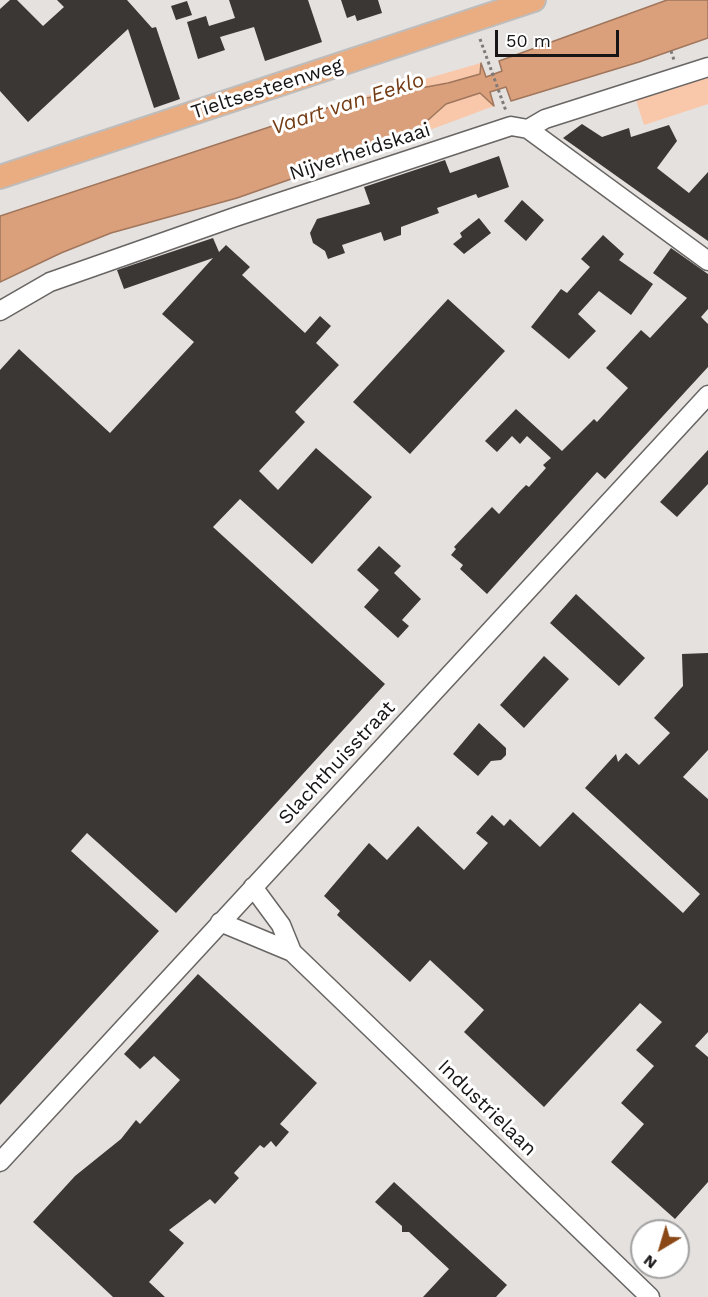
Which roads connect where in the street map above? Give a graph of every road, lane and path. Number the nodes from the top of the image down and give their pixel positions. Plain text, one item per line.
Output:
1 (534, 0) edge
2 (473, 20) junction
3 (708, 67) edge
4 (499, 91) dead end
5 (528, 129) junction
6 (0, 177) edge
7 (708, 261) edge
8 (0, 311) edge
9 (708, 395) edge
10 (253, 887) junction
11 (220, 922) junction
12 (292, 952) junction
13 (0, 1162) edge
14 (650, 1297) edge

1 - 2 main road, Tieltsesteenweg
2 - 4 path
2 - 6 main road, Tieltsesteenweg
3 - 5 street
5 - 7 street
5 - 8 street, Nijverheidskaai
9 - 10 street, Slachthuisstraat
10 - 11 street, Slachthuisstraat
10 - 12 street, Industrielaan
11 - 12 street, Industrielaan
11 - 13 street, Slachthuisstraat
12 - 14 street, Industrielaan

